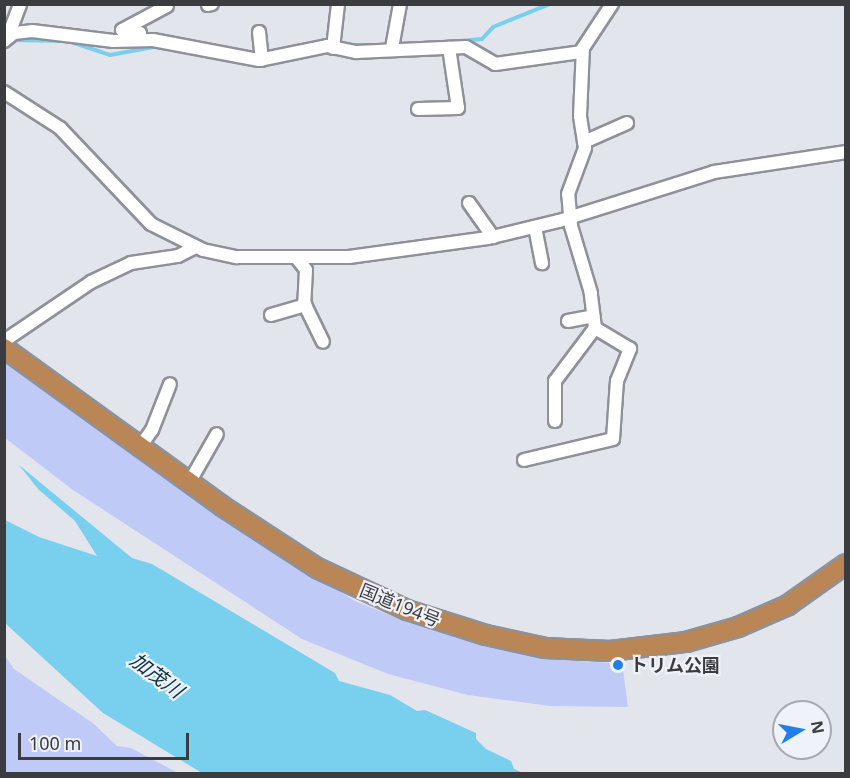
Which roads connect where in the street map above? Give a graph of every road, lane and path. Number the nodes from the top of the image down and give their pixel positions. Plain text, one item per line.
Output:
1 (20, 4) edge
2 (400, 4) edge
3 (612, 4) edge
4 (167, 6) dead end
5 (341, 6) edge
6 (259, 33) dead end
7 (6, 38) edge
8 (153, 40) junction
9 (333, 48) junction
10 (392, 48) junction
11 (449, 48) junction
12 (582, 52) junction
13 (262, 60) junction
14 (4, 92) edge
15 (418, 109) dead end
16 (627, 123) dead end
17 (584, 142) junction
18 (846, 152) edge
19 (469, 202) dead end
20 (570, 218) junction
21 (535, 227) junction
22 (493, 237) junction
23 (196, 247) junction
24 (296, 257) junction
25 (542, 263) dead end
26 (306, 306) junction
27 (271, 315) dead end
28 (568, 321) dead end
29 (594, 322) junction
30 (4, 341) edge
31 (323, 342) dead end
32 (4, 348) edge
33 (170, 384) dead end
34 (555, 421) dead end
35 (217, 434) dead end
36 (140, 447) junction
37 (524, 460) dead end
38 (189, 483) junction
39 (846, 564) edge

1 - 7 street
2 - 10 street
3 - 12 street
4 - 8 street
5 - 9 street
6 - 13 street
7 - 8 street
8 - 13 street
9 - 10 street
9 - 13 street
10 - 11 street
11 - 12 street
11 - 15 street
12 - 17 street
14 - 23 street
16 - 17 street
17 - 20 street
18 - 20 street
19 - 22 street
20 - 21 street
20 - 29 street
21 - 22 street
21 - 25 street
22 - 24 street
23 - 24 street
23 - 30 street
24 - 26 street
26 - 27 street
26 - 31 street
28 - 29 street
29 - 34 street
29 - 37 street
32 - 36 highway, 国道194号
33 - 36 street
35 - 38 street
36 - 38 highway, 国道194号
38 - 39 highway, 国道194号

